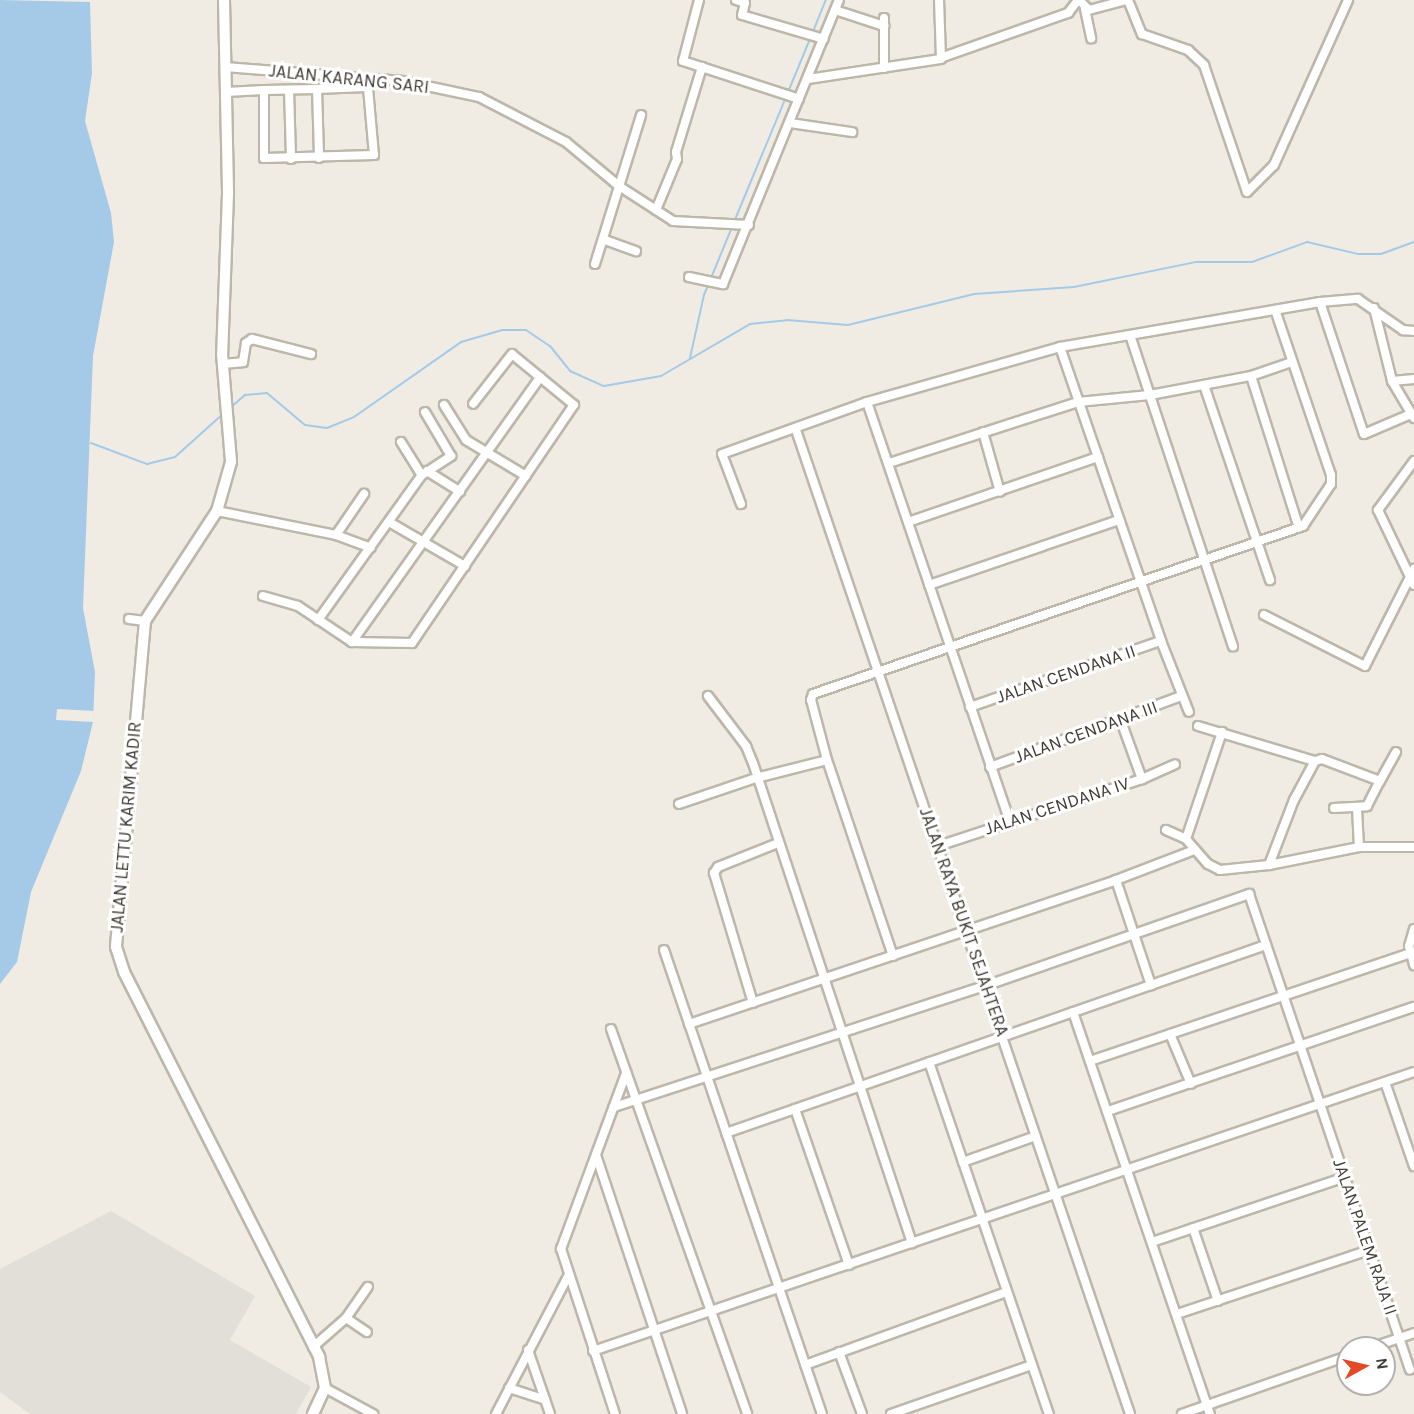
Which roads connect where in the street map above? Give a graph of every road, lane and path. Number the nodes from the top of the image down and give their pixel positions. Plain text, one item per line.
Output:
1 (224, 0) edge
2 (699, 0) edge
3 (736, 0) edge
4 (839, 0) edge
5 (939, 0) edge
6 (1079, 0) edge
7 (1127, 0) edge
8 (1348, 0) edge
9 (1086, 9) junction
10 (835, 10) junction
11 (821, 38) junction
12 (1091, 38) dead end
13 (943, 57) junction
14 (702, 67) junction
15 (225, 68) junction
16 (884, 68) junction
17 (808, 79) junction
18 (317, 89) junction
19 (264, 90) junction
20 (289, 90) junction
21 (225, 92) junction
22 (796, 98) junction
23 (641, 115) dead end
24 (790, 123) junction
25 (852, 132) dead end
26 (319, 158) junction
27 (291, 159) junction
28 (619, 186) junction
29 (657, 210) junction
30 (745, 225) junction
31 (605, 240) junction
32 (636, 251) dead end
33 (595, 264) dead end
34 (689, 277) dead end
35 (1320, 302) junction
36 (1374, 307) junction
37 (1275, 309) junction
38 (1414, 331) edge
39 (1130, 335) junction
40 (1060, 347) junction
41 (311, 354) dead end
42 (1292, 362) junction
43 (222, 364) junction
44 (1251, 376) junction
45 (540, 377) junction
46 (1414, 379) edge
47 (1392, 381) junction
48 (1204, 385) junction
49 (1150, 395) junction
50 (867, 402) junction
51 (1078, 402) junction
52 (473, 404) dead end
53 (444, 405) dead end
54 (425, 412) dead end
55 (1412, 416) edge
56 (796, 430) junction
57 (983, 432) junction
58 (400, 442) dead end
59 (489, 451) junction
60 (1098, 457) junction
61 (1414, 461) edge
62 (888, 463) junction
63 (425, 473) junction
64 (526, 476) junction
65 (460, 492) junction
66 (1000, 492) junction
67 (363, 494) dead end
68 (741, 504) dead end
69 (217, 511) junction
70 (1119, 520) junction
71 (389, 522) junction
72 (908, 522) junction
73 (1299, 528) junction
74 (336, 535) junction
75 (426, 540) junction
76 (1257, 543) junction
77 (371, 548) junction
78 (1204, 561) junction
79 (465, 566) junction
80 (1412, 573) edge
81 (1270, 580) dead end
82 (1140, 582) junction
83 (929, 585) junction
84 (1414, 585) edge
85 (264, 596) dead end
86 (1264, 615) dead end
87 (129, 619) dead end
88 (318, 620) junction
89 (145, 621) junction
90 (1161, 641) junction
91 (352, 642) junction
92 (1233, 646) dead end
93 (950, 647) junction
94 (879, 671) junction
95 (708, 696) dead end
96 (1180, 696) junction
97 (970, 707) junction
98 (1189, 712) dead end
99 (1121, 721) junction
100 (1198, 726) dead end
101 (1222, 732) junction
102 (1395, 752) dead end
103 (826, 760) junction
104 (1315, 761) junction
105 (1175, 764) dead end
106 (990, 767) junction
107 (756, 778) junction
108 (1142, 779) junction
109 (1380, 781) junction
110 (679, 804) dead end
111 (1334, 808) dead end
112 (1357, 809) junction
113 (1010, 821) junction
114 (1166, 830) dead end
115 (1186, 839) junction
116 (778, 843) junction
117 (938, 846) junction
118 (1359, 847) junction
119 (1414, 847) edge
120 (1194, 850) junction
121 (1269, 865) junction
122 (1116, 880) junction
123 (1414, 928) edge
124 (967, 931) junction
125 (1133, 934) junction
126 (1266, 945) junction
127 (664, 950) dead end
128 (1410, 953) junction
129 (893, 956) junction
130 (1414, 965) edge
131 (824, 979) junction
132 (1151, 985) junction
133 (985, 986) junction
134 (1283, 995) junction
135 (753, 1003) junction
136 (1414, 1007) edge
137 (1074, 1012) junction
138 (689, 1024) junction
139 (611, 1029) dead end
140 (842, 1032) junction
141 (1170, 1034) junction
142 (1002, 1037) junction
143 (1300, 1046) junction
144 (1090, 1061) junction
145 (929, 1062) junction
146 (627, 1072) junction
147 (1414, 1072) edge
148 (707, 1076) junction
149 (1385, 1082) junction
150 (1191, 1084) junction
151 (860, 1086) junction
152 (636, 1099) junction
153 (1320, 1104) junction
154 (614, 1107) junction
155 (795, 1109) junction
156 (1108, 1111) junction
157 (726, 1133) junction
158 (1036, 1136) junction
159 (596, 1154) junction
160 (963, 1162) junction
161 (1414, 1166) edge
162 (1128, 1170) junction
163 (1345, 1177) junction
164 (1056, 1195) junction
165 (983, 1220) junction
166 (1193, 1228) junction
167 (1152, 1242) junction
168 (912, 1243) junction
169 (1370, 1250) junction
170 (849, 1265) junction
171 (568, 1276) junction
172 (368, 1287) dead end
173 (779, 1288) junction
174 (1007, 1292) junction
175 (1218, 1300) junction
176 (710, 1311) junction
177 (1177, 1314) junction
178 (346, 1318) junction
179 (654, 1330) junction
180 (368, 1332) dead end
181 (1414, 1333) edge
182 (1399, 1338) junction
183 (1396, 1339) edge
184 (313, 1347) junction
185 (528, 1350) junction
186 (593, 1351) junction
187 (839, 1352) junction
188 (1336, 1361) edge
189 (805, 1365) junction
190 (1032, 1365) junction
191 (1410, 1370) dead end
192 (324, 1388) junction
193 (509, 1388) junction
194 (544, 1400) junction
195 (1209, 1410) edge
196 (313, 1414) edge
197 (373, 1414) edge
198 (496, 1414) edge
199 (550, 1414) edge
200 (615, 1414) edge
201 (682, 1414) edge
202 (747, 1414) edge
203 (822, 1414) edge
204 (862, 1414) edge
205 (891, 1414) edge
206 (1049, 1414) edge
207 (1130, 1414) edge
208 (1182, 1414) edge

1 - 15 street, JALAN LETTU KARIM KADIR
2 - 14 street
3 - 11 street
4 - 10 street
5 - 13 street
6 - 9 street
6 - 13 street
7 - 8 street
7 - 9 street
9 - 12 street
10 - 11 street
10 - 16 street
11 - 17 street
13 - 16 street
14 - 22 street
14 - 29 street
15 - 21 street, JALAN LETTU KARIM KADIR
15 - 28 street, JALAN KARANG SARI
16 - 17 street
17 - 22 street
18 - 20 street
18 - 26 street
18 - 26 street
19 - 20 street
19 - 21 street
19 - 27 street
20 - 27 street
21 - 43 street, JALAN LETTU KARIM KADIR
22 - 24 street
23 - 28 street
24 - 25 street
24 - 30 street
26 - 27 street
28 - 29 street, JALAN KARANG SARI
28 - 31 street
29 - 30 street, JALAN KARANG SARI
30 - 34 street
31 - 32 street
31 - 33 street
35 - 36 street
35 - 37 street
35 - 55 street
36 - 38 street
36 - 47 street
37 - 39 street
37 - 42 street
39 - 40 street
39 - 49 street
40 - 50 street
40 - 51 street
41 - 43 street
42 - 44 street
42 - 73 street
43 - 69 street, JALAN LETTU KARIM KADIR
44 - 48 street
44 - 73 street
45 - 52 street
45 - 59 street
45 - 64 street
46 - 47 street
47 - 55 street
48 - 49 street
48 - 76 street
49 - 51 street
49 - 78 street
50 - 56 street
50 - 62 street
51 - 57 street
51 - 60 street
53 - 59 street
54 - 63 street
56 - 68 street
56 - 94 street, JALAN RAYA BUKIT SEJAHTERA
57 - 62 street
57 - 66 street
58 - 63 street
59 - 64 street
59 - 65 street
60 - 66 street
60 - 70 street
61 - 80 street
62 - 72 street
63 - 65 street
63 - 71 street
64 - 79 street
65 - 75 street
66 - 72 street
67 - 74 street
69 - 74 street
69 - 89 street, JALAN LETTU KARIM KADIR
70 - 82 street
70 - 83 street
71 - 75 street
71 - 77 street
72 - 83 street
73 - 76 street
74 - 77 street
75 - 79 street
75 - 91 street
76 - 78 street
76 - 81 street
77 - 88 street
78 - 82 street
78 - 92 street
79 - 91 street
80 - 84 street
80 - 86 street
82 - 90 street
82 - 93 street
83 - 93 street
85 - 88 street
87 - 89 street
88 - 91 street
89 - 184 street, JALAN LETTU KARIM KADIR
90 - 96 street
90 - 97 street, JALAN CENDANA II
93 - 94 street
93 - 97 street
94 - 103 street
94 - 117 street, JALAN RAYA BUKIT SEJAHTERA
95 - 107 street
96 - 98 street
96 - 99 street, JALAN CENDANA III
97 - 106 street
99 - 106 street, JALAN CENDANA III
99 - 108 street
100 - 101 street
101 - 104 street
101 - 115 street
102 - 109 street
103 - 107 street
103 - 129 street
104 - 109 street
104 - 121 street
105 - 108 street, JALAN CENDANA IV
106 - 113 street
107 - 110 street
107 - 116 street
108 - 113 street, JALAN CENDANA IV
109 - 112 street
111 - 112 street
112 - 118 street
113 - 117 street, JALAN CENDANA IV
114 - 115 street
115 - 120 street
116 - 131 street
116 - 135 street
117 - 124 street, JALAN RAYA BUKIT SEJAHTERA
118 - 119 street
118 - 121 street
120 - 121 street
120 - 122 street
122 - 124 street
122 - 125 street
123 - 128 street
124 - 129 street
124 - 133 street, JALAN RAYA BUKIT SEJAHTERA
125 - 126 street, JALAN PALEM RAJA II
125 - 132 street
125 - 133 street
126 - 132 street
126 - 134 street, JALAN PALEM RAJA II
127 - 138 street
128 - 130 street
128 - 134 street
129 - 131 street
131 - 135 street
131 - 140 street
132 - 137 street
133 - 140 street
133 - 142 street, JALAN RAYA BUKIT SEJAHTERA
134 - 141 street
134 - 143 street, JALAN PALEM RAJA II
135 - 138 street
136 - 143 street
137 - 142 street
137 - 144 street
138 - 148 street
139 - 146 street
140 - 148 street
140 - 151 street
141 - 144 street
141 - 150 street
142 - 145 street
142 - 158 street, JALAN RAYA BUKIT SEJAHTERA
143 - 150 street
143 - 153 street, JALAN PALEM RAJA II
144 - 156 street
145 - 151 street
145 - 160 street
146 - 152 street
146 - 154 street
147 - 149 street
148 - 152 street
148 - 157 street
149 - 153 street
149 - 161 street
150 - 156 street
151 - 155 street
151 - 168 street
152 - 154 street
152 - 176 street
153 - 162 street
153 - 163 street, JALAN PALEM RAJA II
154 - 159 street
155 - 157 street
155 - 170 street
156 - 162 street
157 - 173 street
158 - 160 street
158 - 164 street, JALAN RAYA BUKIT SEJAHTERA
159 - 171 street
159 - 179 street
160 - 165 street
162 - 164 street
162 - 167 street
163 - 166 street
163 - 169 street, JALAN PALEM RAJA II
164 - 165 street
164 - 207 street, JALAN RAYA BUKIT SEJAHTERA
165 - 168 street
165 - 174 street
166 - 167 street
166 - 175 street
167 - 177 street
168 - 170 street
169 - 175 street
169 - 182 street, JALAN PALEM RAJA II
170 - 173 street
171 - 185 street
171 - 186 street
172 - 178 street
173 - 176 street
173 - 189 street
174 - 187 street
174 - 190 street
175 - 177 street
176 - 179 street
176 - 202 street
177 - 195 street
178 - 180 street
178 - 184 street
179 - 186 street
179 - 201 street
181 - 182 street
182 - 183 street
182 - 191 street, JALAN PALEM RAJA II
184 - 192 street, JALAN LETTU KARIM KADIR
185 - 193 street
185 - 194 street
186 - 200 street
187 - 189 street
187 - 204 street
188 - 195 street
189 - 203 street
190 - 205 street
190 - 206 street
192 - 196 street
192 - 197 street
193 - 194 street
193 - 198 street
194 - 199 street
195 - 208 street

